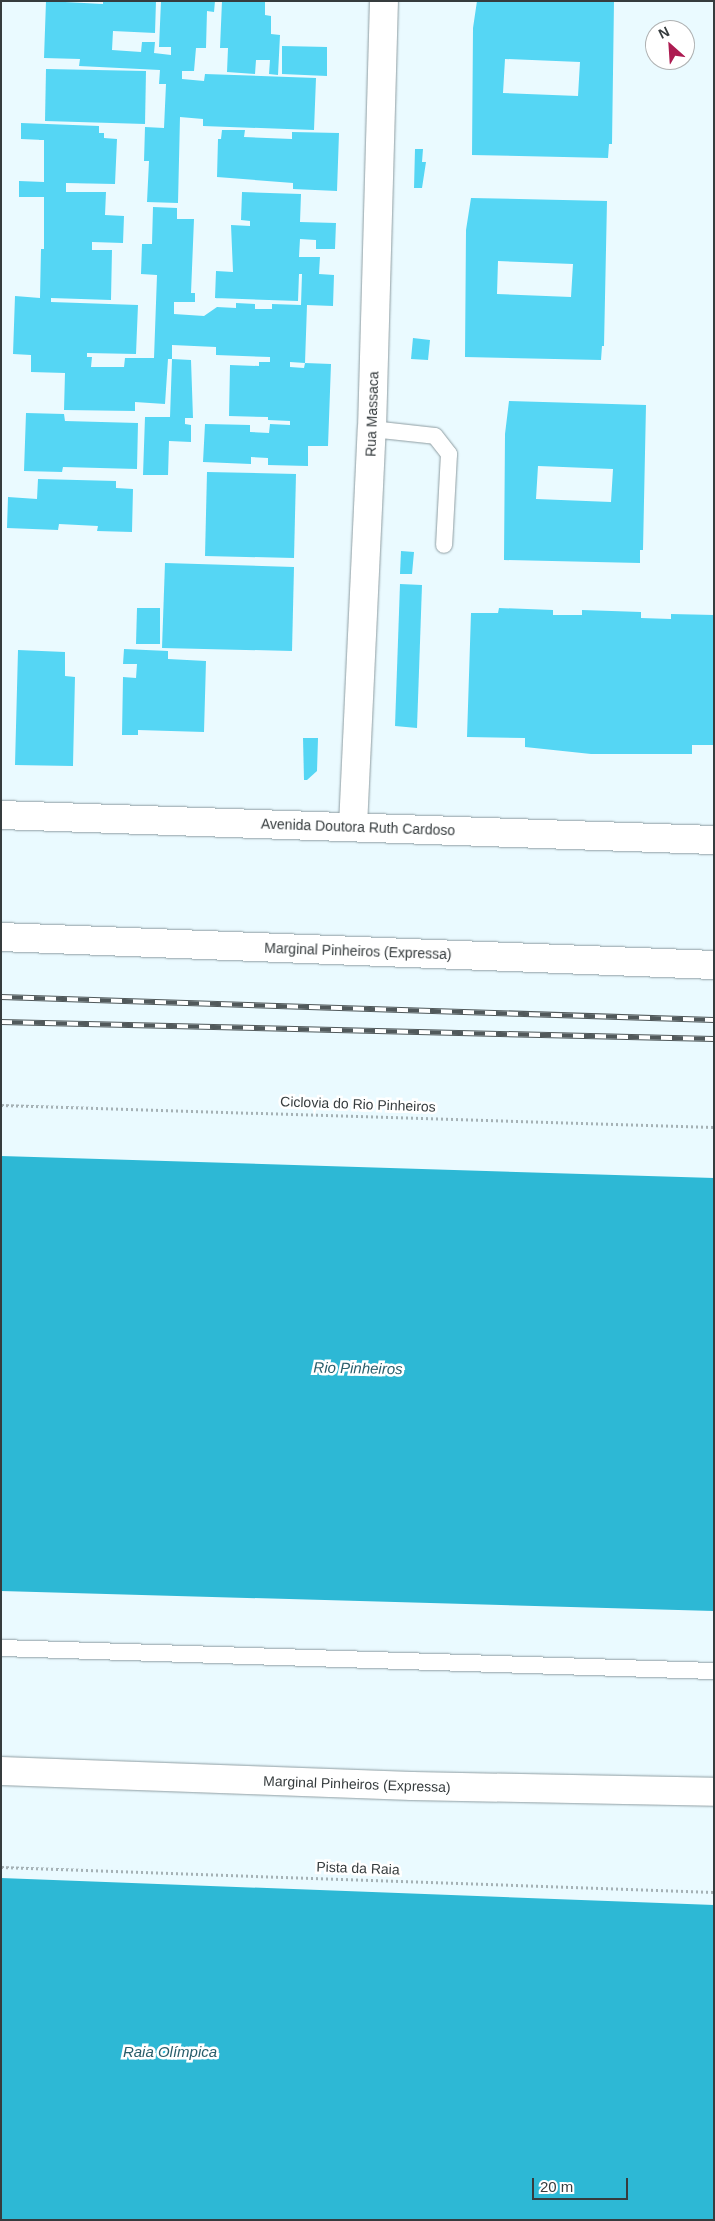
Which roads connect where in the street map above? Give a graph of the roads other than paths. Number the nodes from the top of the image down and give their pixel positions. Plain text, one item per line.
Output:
1 (384, 1) edge
2 (372, 430) junction
3 (444, 545) dead end
4 (1, 815) edge
5 (353, 826) junction
6 (714, 840) edge
7 (1, 937) edge
8 (714, 965) edge
9 (1, 1648) edge
10 (714, 1671) edge
11 (1, 1771) edge
12 (714, 1792) edge

1 - 2 main road, Rua Massaca
2 - 3 lane
2 - 5 main road, Rua Massaca
4 - 5 main road, Avenida Doutora Ruth Cardoso
5 - 6 main road, Avenida Doutora Ruth Cardoso
7 - 8 main road, Marginal Pinheiros (Expressa)
9 - 10 lane
11 - 12 main road, Marginal Pinheiros (Expressa)

